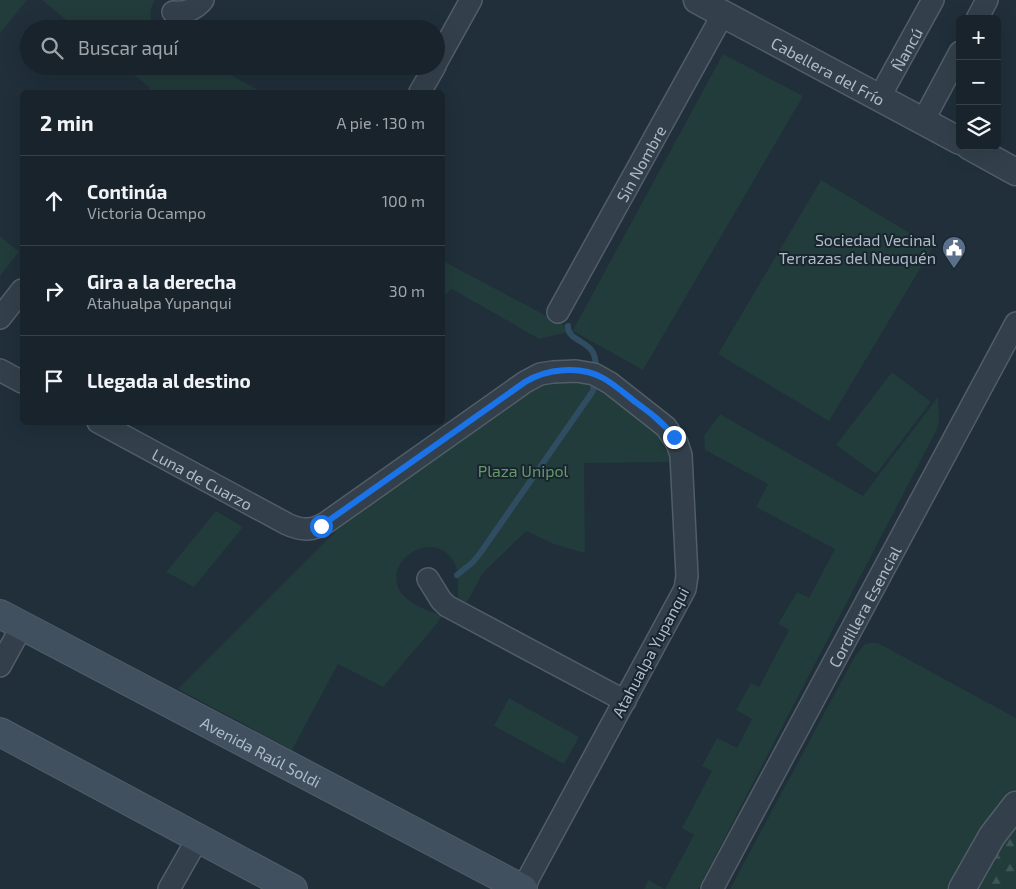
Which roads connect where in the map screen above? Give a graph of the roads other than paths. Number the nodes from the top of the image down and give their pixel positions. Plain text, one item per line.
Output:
1 (203, 0) edge
2 (471, 0) edge
3 (697, 0) edge
4 (933, 0) edge
5 (987, 0) edge
6 (173, 12) dead end
7 (723, 14) junction
8 (979, 15) edge
9 (445, 47) edge
10 (956, 59) edge
11 (429, 75) edge
12 (421, 90) edge
13 (879, 98) junction
14 (923, 121) junction
15 (956, 139) edge
16 (976, 150) edge
17 (1016, 172) edge
18 (20, 293) edge
19 (558, 312) dead end
20 (0, 318) edge
21 (1016, 323) edge
22 (0, 370) edge
23 (20, 381) edge
24 (104, 425) edge
25 (308, 530) joint
26 (428, 579) dead end
27 (11, 620) edge
28 (0, 666) edge
29 (625, 701) junction
30 (0, 732) edge
31 (1016, 805) edge
32 (198, 838) junction
33 (169, 889) edge
34 (293, 889) edge
35 (523, 889) edge
36 (712, 889) edge
37 (962, 889) edge

1 - 6 street
2 - 9 street
3 - 7 street, Cabellera del Frío
4 - 13 street, Ñancú
5 - 8 street
7 - 13 street, Cabellera del Frío
7 - 19 street, Sin Nombre
10 - 14 street
11 - 12 street
13 - 14 street, Cabellera del Frío
14 - 15 street, Cabellera del Frío
16 - 17 street
18 - 20 street
21 - 36 street, Cordillera Esencial
22 - 23 street
24 - 25 street, Luna de Cuarzo
25 - 29 street, Atahualpa Yupanqui
26 - 29 street
27 - 28 street
27 - 35 main road, Avenida Raúl Soldi
29 - 35 street, Atahualpa Yupanqui
30 - 32 main road
31 - 37 street
32 - 33 street
32 - 34 main road

